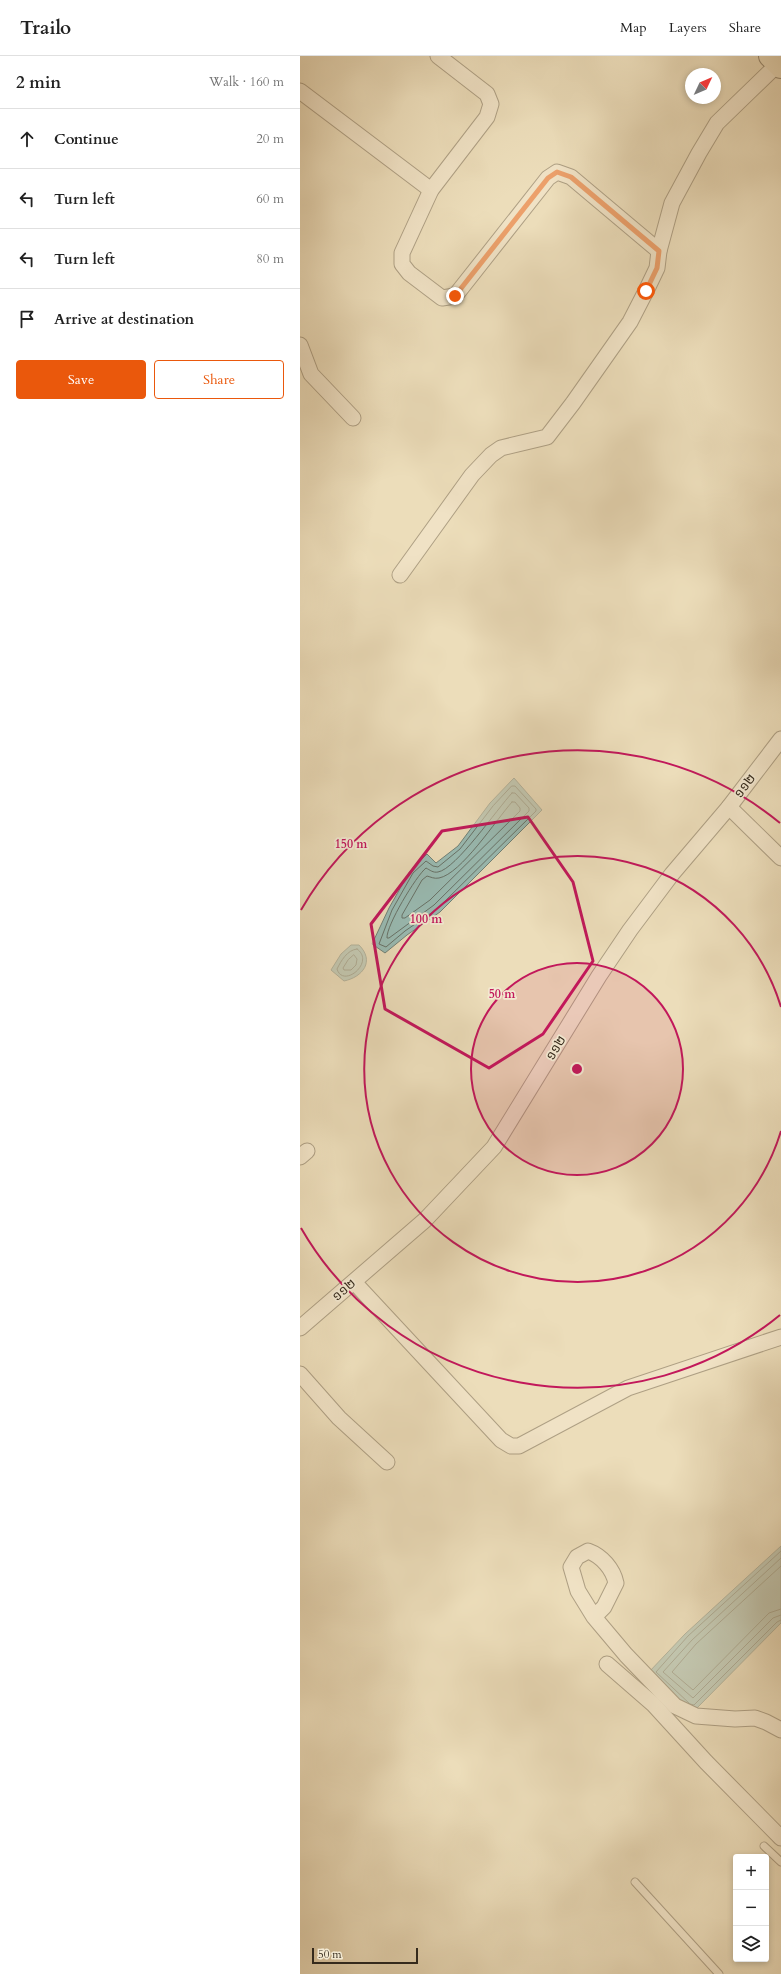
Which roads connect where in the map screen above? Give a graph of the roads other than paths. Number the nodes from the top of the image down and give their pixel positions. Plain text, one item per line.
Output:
1 (438, 56) edge
2 (776, 62) edge
3 (300, 91) edge
4 (431, 190) junction
5 (659, 251) junction
6 (300, 345) edge
7 (353, 418) dead end
8 (400, 575) dead end
9 (781, 739) edge
10 (730, 807) junction
11 (781, 858) edge
12 (354, 1282) junction
13 (300, 1328) edge
14 (781, 1337) edge
15 (300, 1374) edge
16 (387, 1462) dead end
17 (594, 1617) dead end
18 (607, 1664) dead end
19 (781, 1730) edge
20 (781, 1838) edge
21 (764, 1846) dead end
22 (781, 1862) edge
23 (635, 1882) dead end
24 (719, 1974) edge

1 - 4 street
2 - 5 street
3 - 4 street
4 - 5 street
5 - 8 street
6 - 7 street
9 - 10 street, ១១២
10 - 11 street
10 - 12 street, ១១២
12 - 13 street, ១១២
12 - 14 street
15 - 16 street
17 - 19 street
18 - 20 street
21 - 22 lane
23 - 24 lane

